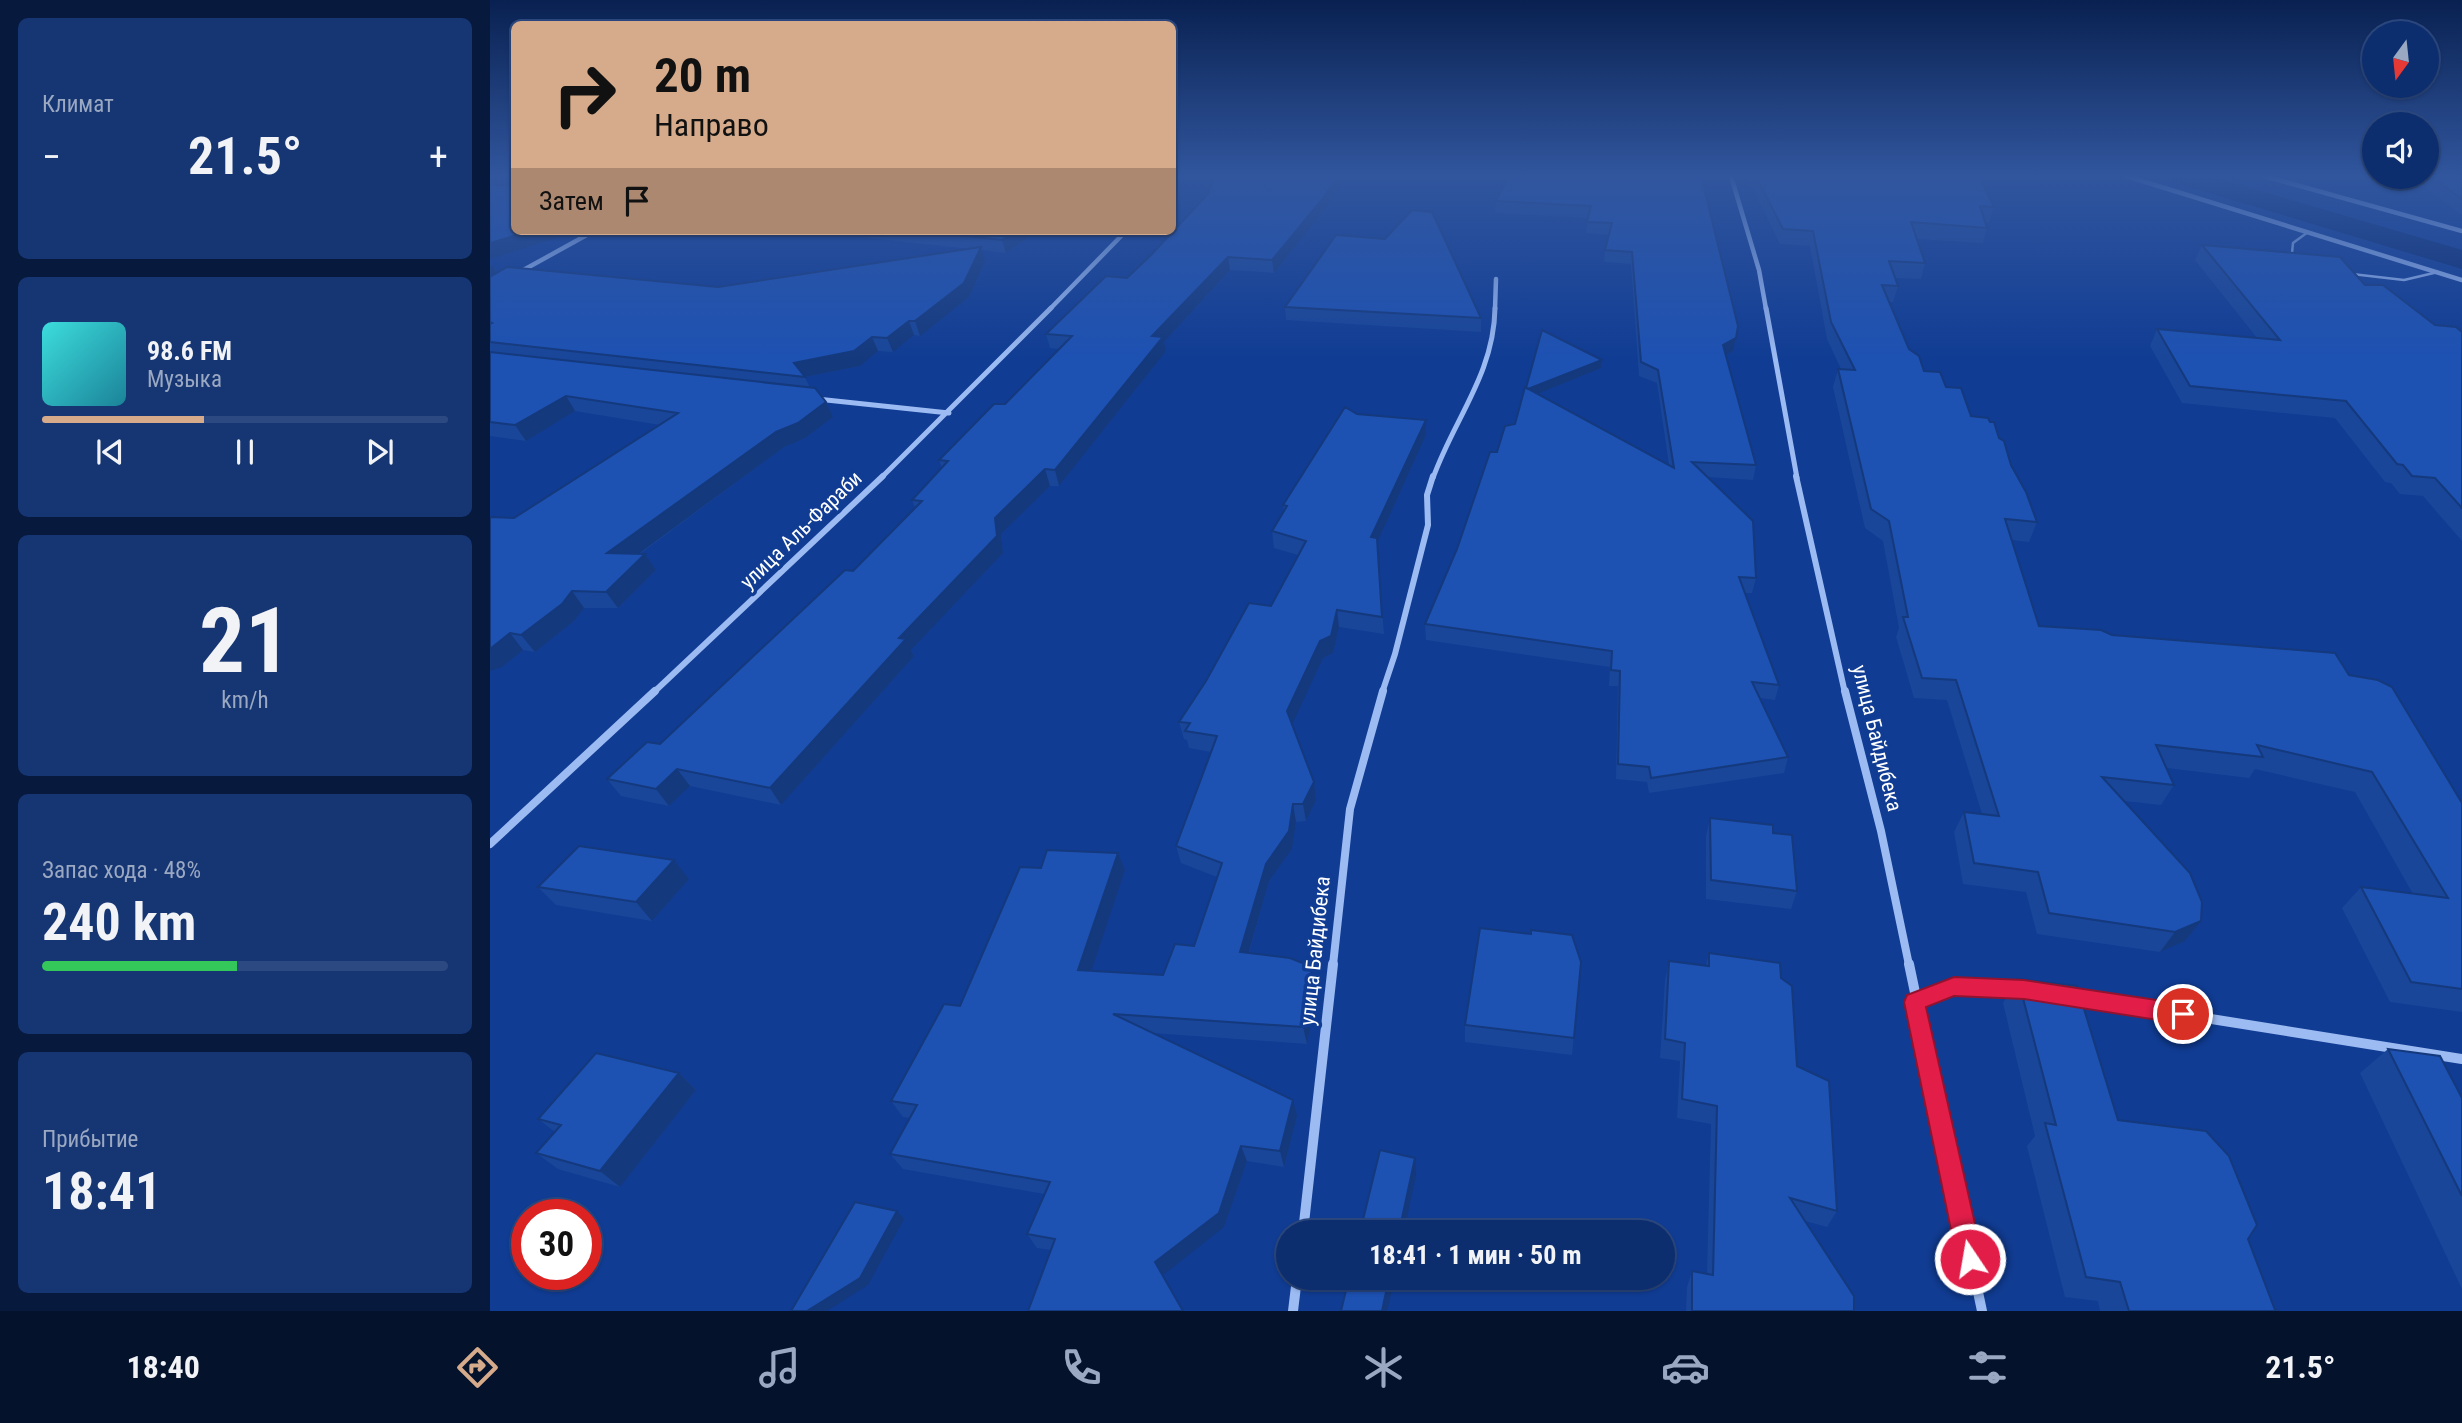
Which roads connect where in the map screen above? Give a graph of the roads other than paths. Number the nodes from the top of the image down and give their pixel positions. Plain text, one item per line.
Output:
1 (583, 237) edge
2 (1120, 237) edge
3 (1749, 237) edge
4 (2301, 237) edge
5 (2325, 237) edge
6 (2302, 257) edge
7 (2347, 272) edge
8 (2438, 272) junction
9 (514, 276) edge
10 (1496, 279) dead end
11 (2462, 280) edge
12 (806, 398) edge
13 (949, 413) junction
14 (490, 844) edge
15 (2037, 992) edge
16 (2065, 996) edge
17 (1914, 1002) junction
18 (2462, 1059) edge
19 (1304, 1220) edge
20 (1296, 1290) edge
21 (1293, 1311) edge
22 (1982, 1311) edge

1 - 9 street
2 - 13 street, улица Аль-Фараби
3 - 17 street, улица Байдибека
4 - 6 lane
5 - 8 street
7 - 8 lane
8 - 11 street
10 - 19 street, улица Байдибека
12 - 13 street
13 - 14 street, улица Аль-Фараби
15 - 17 street
16 - 18 street
17 - 22 street, улица Байдибека
20 - 21 street

